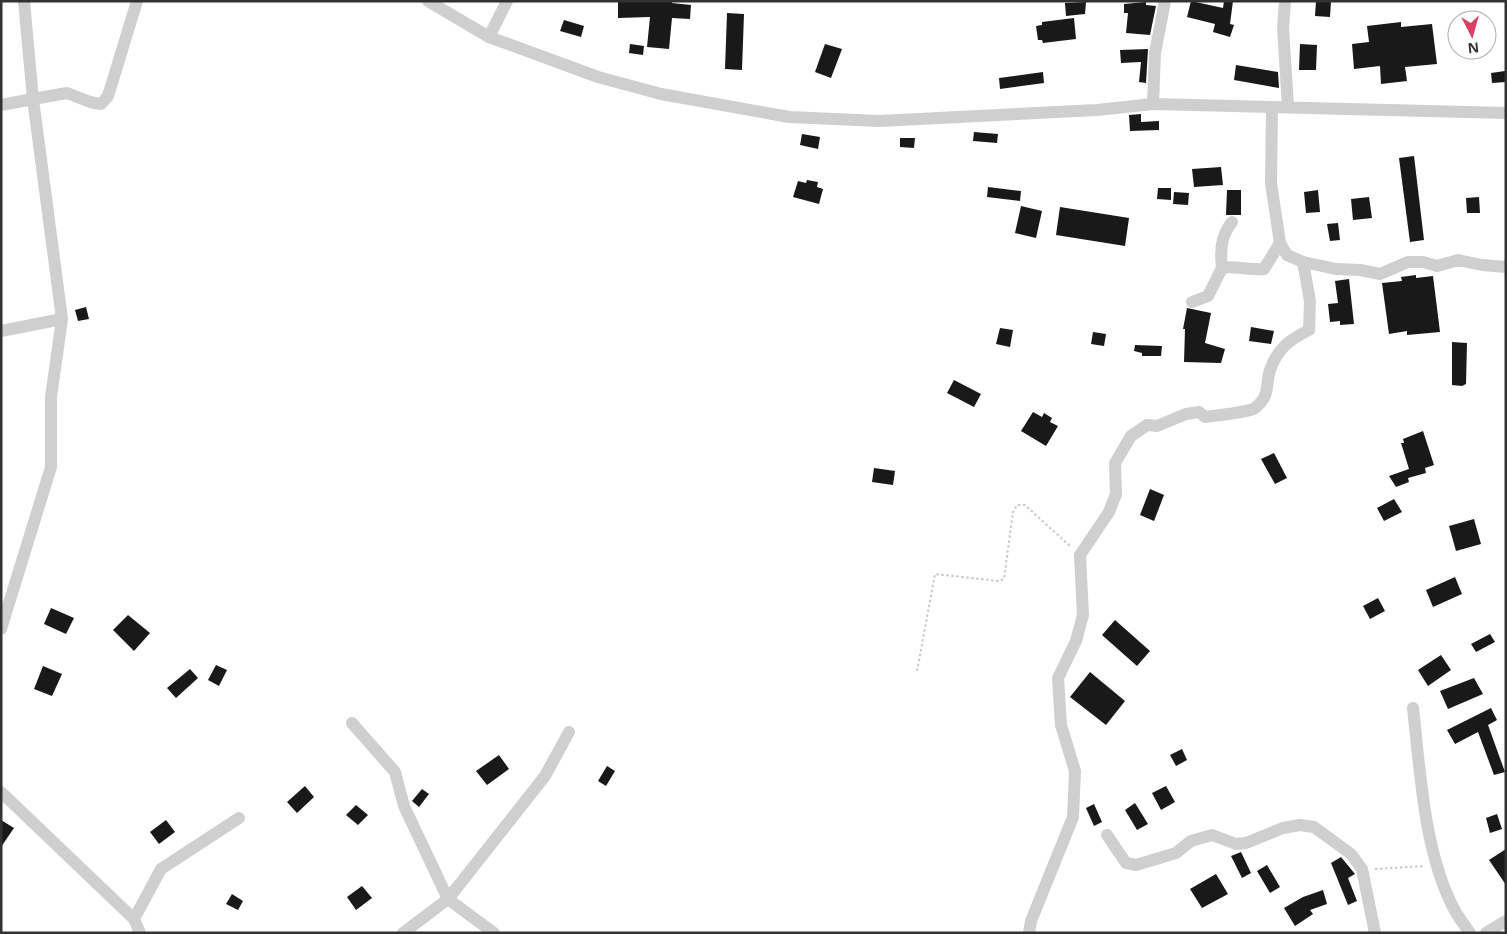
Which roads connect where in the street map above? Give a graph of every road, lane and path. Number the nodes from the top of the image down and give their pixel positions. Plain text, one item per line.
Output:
1 (24, 1) edge
2 (137, 1) edge
3 (428, 1) edge
4 (507, 1) edge
5 (1166, 1) edge
6 (1285, 1) edge
7 (489, 37) junction
8 (34, 99) junction
9 (1153, 104) junction
10 (1, 105) edge
11 (1272, 107) junction
12 (1288, 107) junction
13 (1506, 113) edge
14 (1232, 222) dead end
15 (1280, 244) junction
16 (1303, 262) junction
17 (1506, 267) edge
18 (1222, 268) junction
19 (1192, 302) dead end
20 (62, 319) junction
21 (1, 331) edge
22 (1080, 555) junction
23 (1, 628) edge
24 (917, 671) dead end
25 (1413, 708) dead end
26 (352, 723) dead end
27 (569, 732) dead end
28 (1, 792) edge
29 (239, 818) dead end
30 (1107, 835) dead end
31 (1362, 869) junction
32 (1438, 872) junction
33 (448, 899) junction
34 (134, 919) junction
35 (1506, 921) edge
36 (140, 933) edge
37 (403, 933) edge
38 (494, 933) edge
39 (1029, 933) edge
40 (1375, 933) edge
41 (1470, 933) edge
42 (1486, 933) edge

1 - 8 street
2 - 8 street
3 - 7 street
4 - 7 street
5 - 9 street
6 - 12 street
7 - 9 street
8 - 10 street
8 - 20 street
9 - 11 street
11 - 12 street
11 - 15 street
12 - 13 street
14 - 18 street
15 - 16 street
15 - 18 street
16 - 17 street
16 - 22 street
18 - 19 street
20 - 21 street
20 - 23 street
22 - 24 path
22 - 39 street
25 - 32 street
26 - 33 street
27 - 33 street
28 - 34 street
29 - 34 street
30 - 31 street
31 - 32 path
31 - 40 street
32 - 41 street
33 - 37 street
33 - 38 street
34 - 36 street
35 - 42 street

